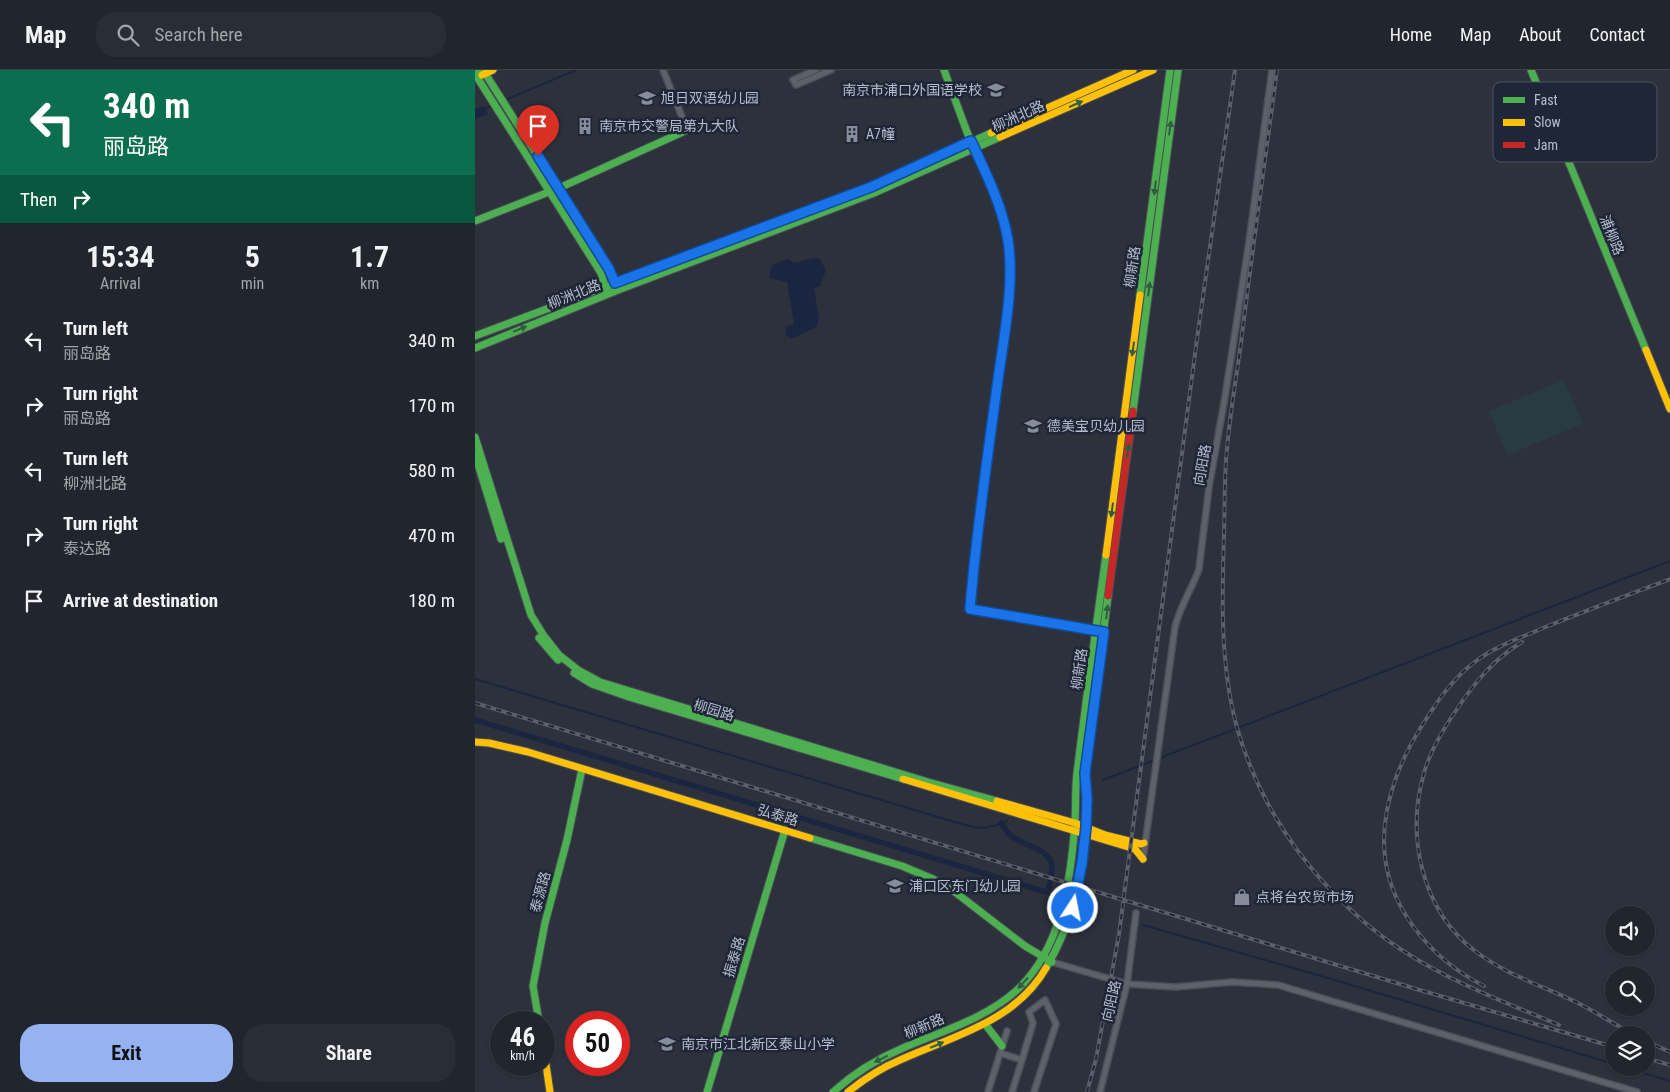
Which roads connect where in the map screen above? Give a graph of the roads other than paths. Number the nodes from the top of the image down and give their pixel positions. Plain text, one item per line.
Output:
1 (493, 70) edge
2 (663, 70) edge
3 (816, 70) edge
4 (831, 70) edge
5 (944, 70) edge
6 (1133, 70) edge
7 (1153, 70) edge
8 (1170, 70) edge
9 (1178, 70) edge
10 (1272, 70) edge
11 (1531, 70) edge
12 (479, 74) edge
13 (1536, 82) edge
14 (696, 126) dead end
15 (687, 129) junction
16 (971, 141) junction
17 (975, 149) junction
18 (1569, 162) edge
19 (559, 188) junction
20 (550, 192) junction
21 (475, 222) edge
22 (605, 286) junction
23 (616, 287) junction
24 (608, 294) junction
25 (475, 336) edge
26 (475, 348) edge
27 (1670, 409) edge
28 (475, 437) edge
29 (475, 454) edge
30 (1100, 632) junction
31 (475, 742) edge
32 (582, 770) junction
33 (1075, 827) junction
34 (785, 830) junction
35 (1086, 830) junction
36 (1145, 844) junction
37 (1143, 859) joint
38 (1136, 913) dead end
39 (1042, 957) junction
40 (1052, 962) junction
41 (1127, 984) junction
42 (537, 1011) edge
43 (985, 1024) junction
44 (1007, 1031) dead end
45 (1001, 1049) junction
46 (1022, 1060) junction
47 (548, 1076) edge
48 (550, 1092) edge
49 (707, 1092) edge
50 (833, 1092) edge
51 (848, 1092) edge
52 (988, 1092) edge
53 (1012, 1092) edge
54 (1034, 1092) edge
55 (1100, 1092) edge
56 (1637, 1092) edge

1 - 12 street
2 - 15 street
3 - 4 street
5 - 16 street
6 - 16 street, 柳洲北路
17 -> 7 street, 柳洲北路
8 -> 30 street, 柳新路
30 -> 9 street, 柳新路
10 - 36 street, 向阳路
11 - 13 street, 浦柳路
12 - 19 street
12 - 20 street
14 - 15 street
15 - 19 street
16 - 17 street
16 - 23 street, 柳洲北路
17 - 23 street, 柳洲北路
17 - 30 street
18 - 27 street, 浦柳路
19 - 20 street
19 - 23 street
20 - 21 street
20 - 22 street
22 - 23 street, 柳洲北路
22 - 24 street
22 - 25 street, 柳洲北路
23 - 24 street, 柳洲北路
26 -> 24 street, 柳洲北路
28 - 33 street, 柳园路
29 - 33 street, 柳园路
30 - 33 street, 柳新路
30 - 35 street, 柳新路
31 - 32 street, 弘泰路
32 - 34 street, 弘泰路
32 - 42 street, 泰源路
33 - 35 street
33 - 39 street, 柳新路
34 - 39 street, 弘泰路
34 - 49 street, 振泰路
35 - 36 street
35 - 37 street
35 - 40 street, 柳新路
36 - 37 street, 向阳路
38 - 41 street, 向阳路
39 - 40 street, 弘泰路
39 -> 50 street, 柳新路
40 - 41 street
40 - 43 street, 柳新路
41 - 55 street, 向阳路
41 - 56 street
43 - 45 street
51 -> 43 street, 柳新路
44 - 45 street
45 - 46 street
45 - 52 street
46 - 53 street
46 - 54 street
47 - 48 street

